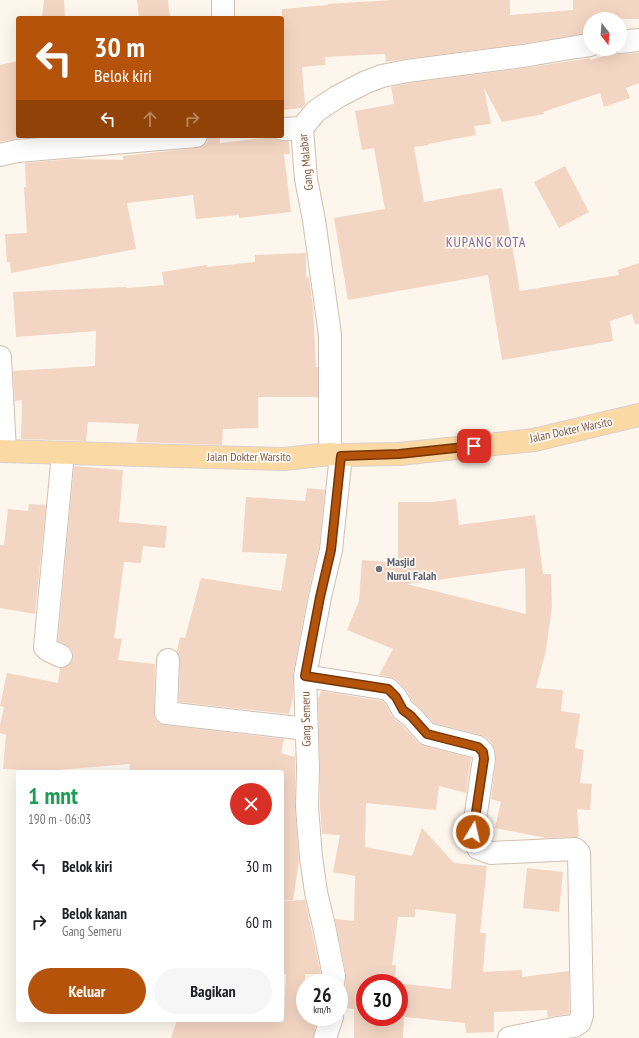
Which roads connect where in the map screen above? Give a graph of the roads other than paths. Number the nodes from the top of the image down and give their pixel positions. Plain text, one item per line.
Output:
1 (223, 0) edge
2 (223, 16) edge
3 (639, 40) edge
4 (627, 41) edge
5 (583, 46) edge
6 (292, 129) edge
7 (172, 138) edge
8 (0, 155) edge
9 (0, 357) edge
10 (639, 416) edge
11 (2, 451) edge
12 (63, 453) junction
13 (336, 455) junction
14 (61, 656) dead end
15 (168, 660) dead end
16 (305, 676) junction
17 (307, 728) junction
18 (334, 974) edge
19 (329, 1026) edge
20 (325, 1038) edge
21 (509, 1038) edge

1 - 2 street
3 - 4 street
5 - 6 street, Gang Malabar
6 - 13 street, Gang Malabar
7 - 8 street
9 - 11 street
10 - 13 main road, Jalan Dokter Warsito
11 - 12 main road, Jalan Dokter Warsito
12 - 13 main road, Jalan Dokter Warsito
12 - 14 street
13 - 16 street, Gang Semeru
15 - 17 street
16 - 17 street, Gang Semeru
16 - 21 street
17 - 18 street, Gang Semeru
19 - 20 street

